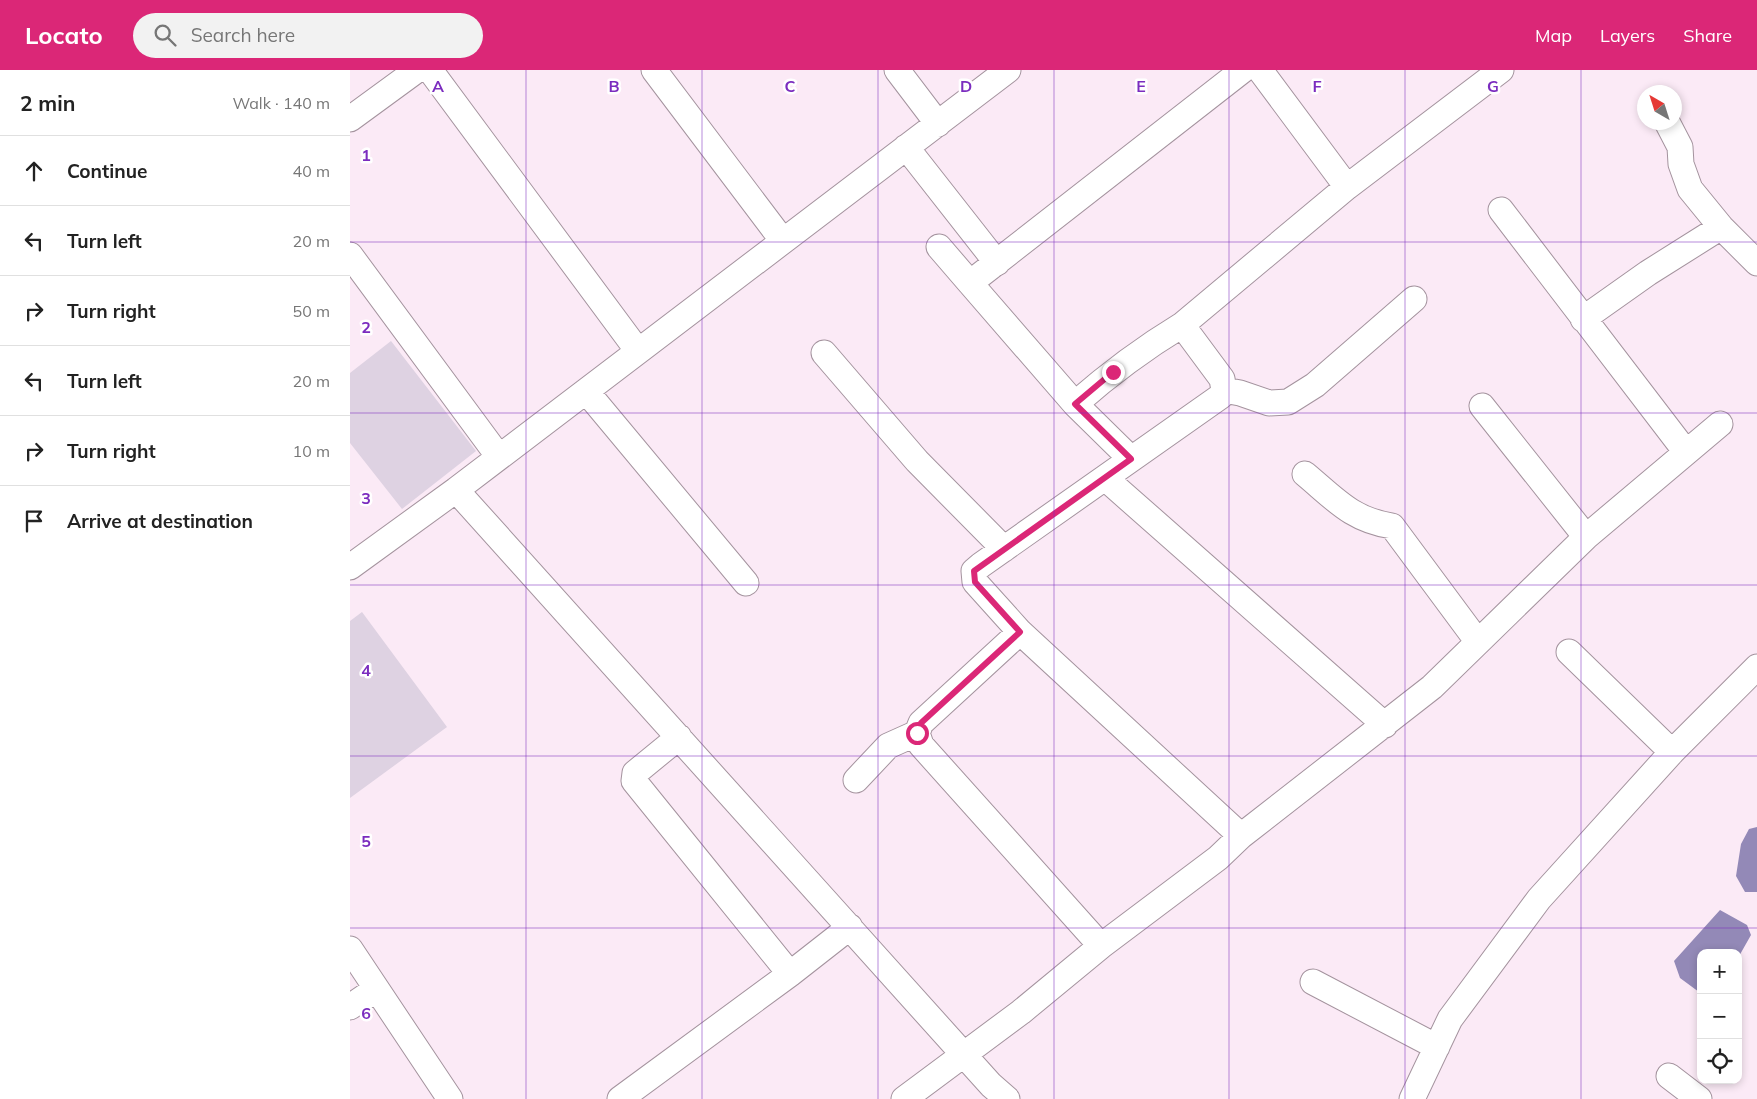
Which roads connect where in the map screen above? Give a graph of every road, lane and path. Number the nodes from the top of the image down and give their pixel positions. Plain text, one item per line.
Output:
1 (417, 70) edge
2 (430, 70) edge
3 (654, 70) edge
4 (898, 70) edge
5 (1008, 70) edge
6 (1243, 70) edge
7 (1260, 70) edge
8 (1501, 70) edge
9 (355, 106) edge
10 (938, 124) junction
11 (1671, 130) edge
12 (906, 147) junction
13 (1347, 188) junction
14 (1500, 210) dead end
15 (1721, 227) junction
16 (783, 241) junction
17 (939, 247) dead end
18 (350, 255) edge
19 (996, 263) junction
20 (1757, 263) edge
21 (970, 284) junction
22 (1414, 299) dead end
23 (1583, 319) junction
24 (1182, 325) junction
25 (638, 351) junction
26 (824, 353) dead end
27 (1224, 390) junction
28 (586, 391) junction
29 (1075, 404) junction
30 (1482, 406) dead end
31 (1720, 424) dead end
32 (1686, 452) junction
33 (499, 457) junction
34 (1131, 459) junction
35 (1305, 474) dead end
36 (1105, 478) junction
37 (456, 490) junction
38 (1586, 536) junction
39 (1004, 549) junction
40 (350, 567) edge
41 (746, 583) dead end
42 (1020, 632) junction
43 (1478, 642) junction
44 (1569, 652) dead end
45 (1757, 667) edge
46 (1385, 725) junction
47 (917, 733) junction
48 (679, 737) junction
49 (1672, 752) junction
50 (856, 780) dead end
51 (1241, 836) junction
52 (850, 927) junction
53 (1101, 946) junction
54 (350, 949) edge
55 (790, 974) junction
56 (1313, 982) dead end
57 (376, 990) junction
58 (350, 1007) edge
59 (1437, 1047) junction
60 (964, 1054) junction
61 (1669, 1076) dead end
62 (450, 1099) edge
63 (620, 1099) edge
64 (904, 1099) edge
65 (1007, 1099) edge
66 (1412, 1099) edge
67 (1699, 1099) edge

1 - 9 street
2 - 25 street
3 - 16 street
4 - 10 street
5 - 10 street
6 - 19 street
7 - 13 street
8 - 13 street
10 - 12 street
11 - 15 street
12 - 16 street
12 - 19 street
13 - 24 street
14 - 23 street
15 - 20 street
15 - 23 street
16 - 25 street
17 - 21 street
18 - 33 street
19 - 21 street
21 - 29 street
22 - 27 street
23 - 32 street
24 - 27 street
24 - 29 street
25 - 28 street
26 - 39 street
27 - 34 street
28 - 33 street
28 - 41 street
29 - 34 street
30 - 38 street
31 - 32 street
32 - 38 street
33 - 37 street
34 - 36 street
35 - 43 street
36 - 39 street
36 - 46 street
37 - 40 street
37 - 48 street
38 - 43 street
39 - 42 street
42 - 47 street
42 - 51 street
43 - 46 street
44 - 49 street
45 - 49 street
46 - 51 street
47 - 50 street
47 - 53 street
48 - 52 street
48 - 55 street
49 - 59 street
51 - 53 street
52 - 55 street
52 - 60 street
53 - 60 street
54 - 57 street
55 - 63 street
56 - 59 street
57 - 58 street
57 - 62 street
59 - 66 street
60 - 64 street
60 - 65 street
61 - 67 street

